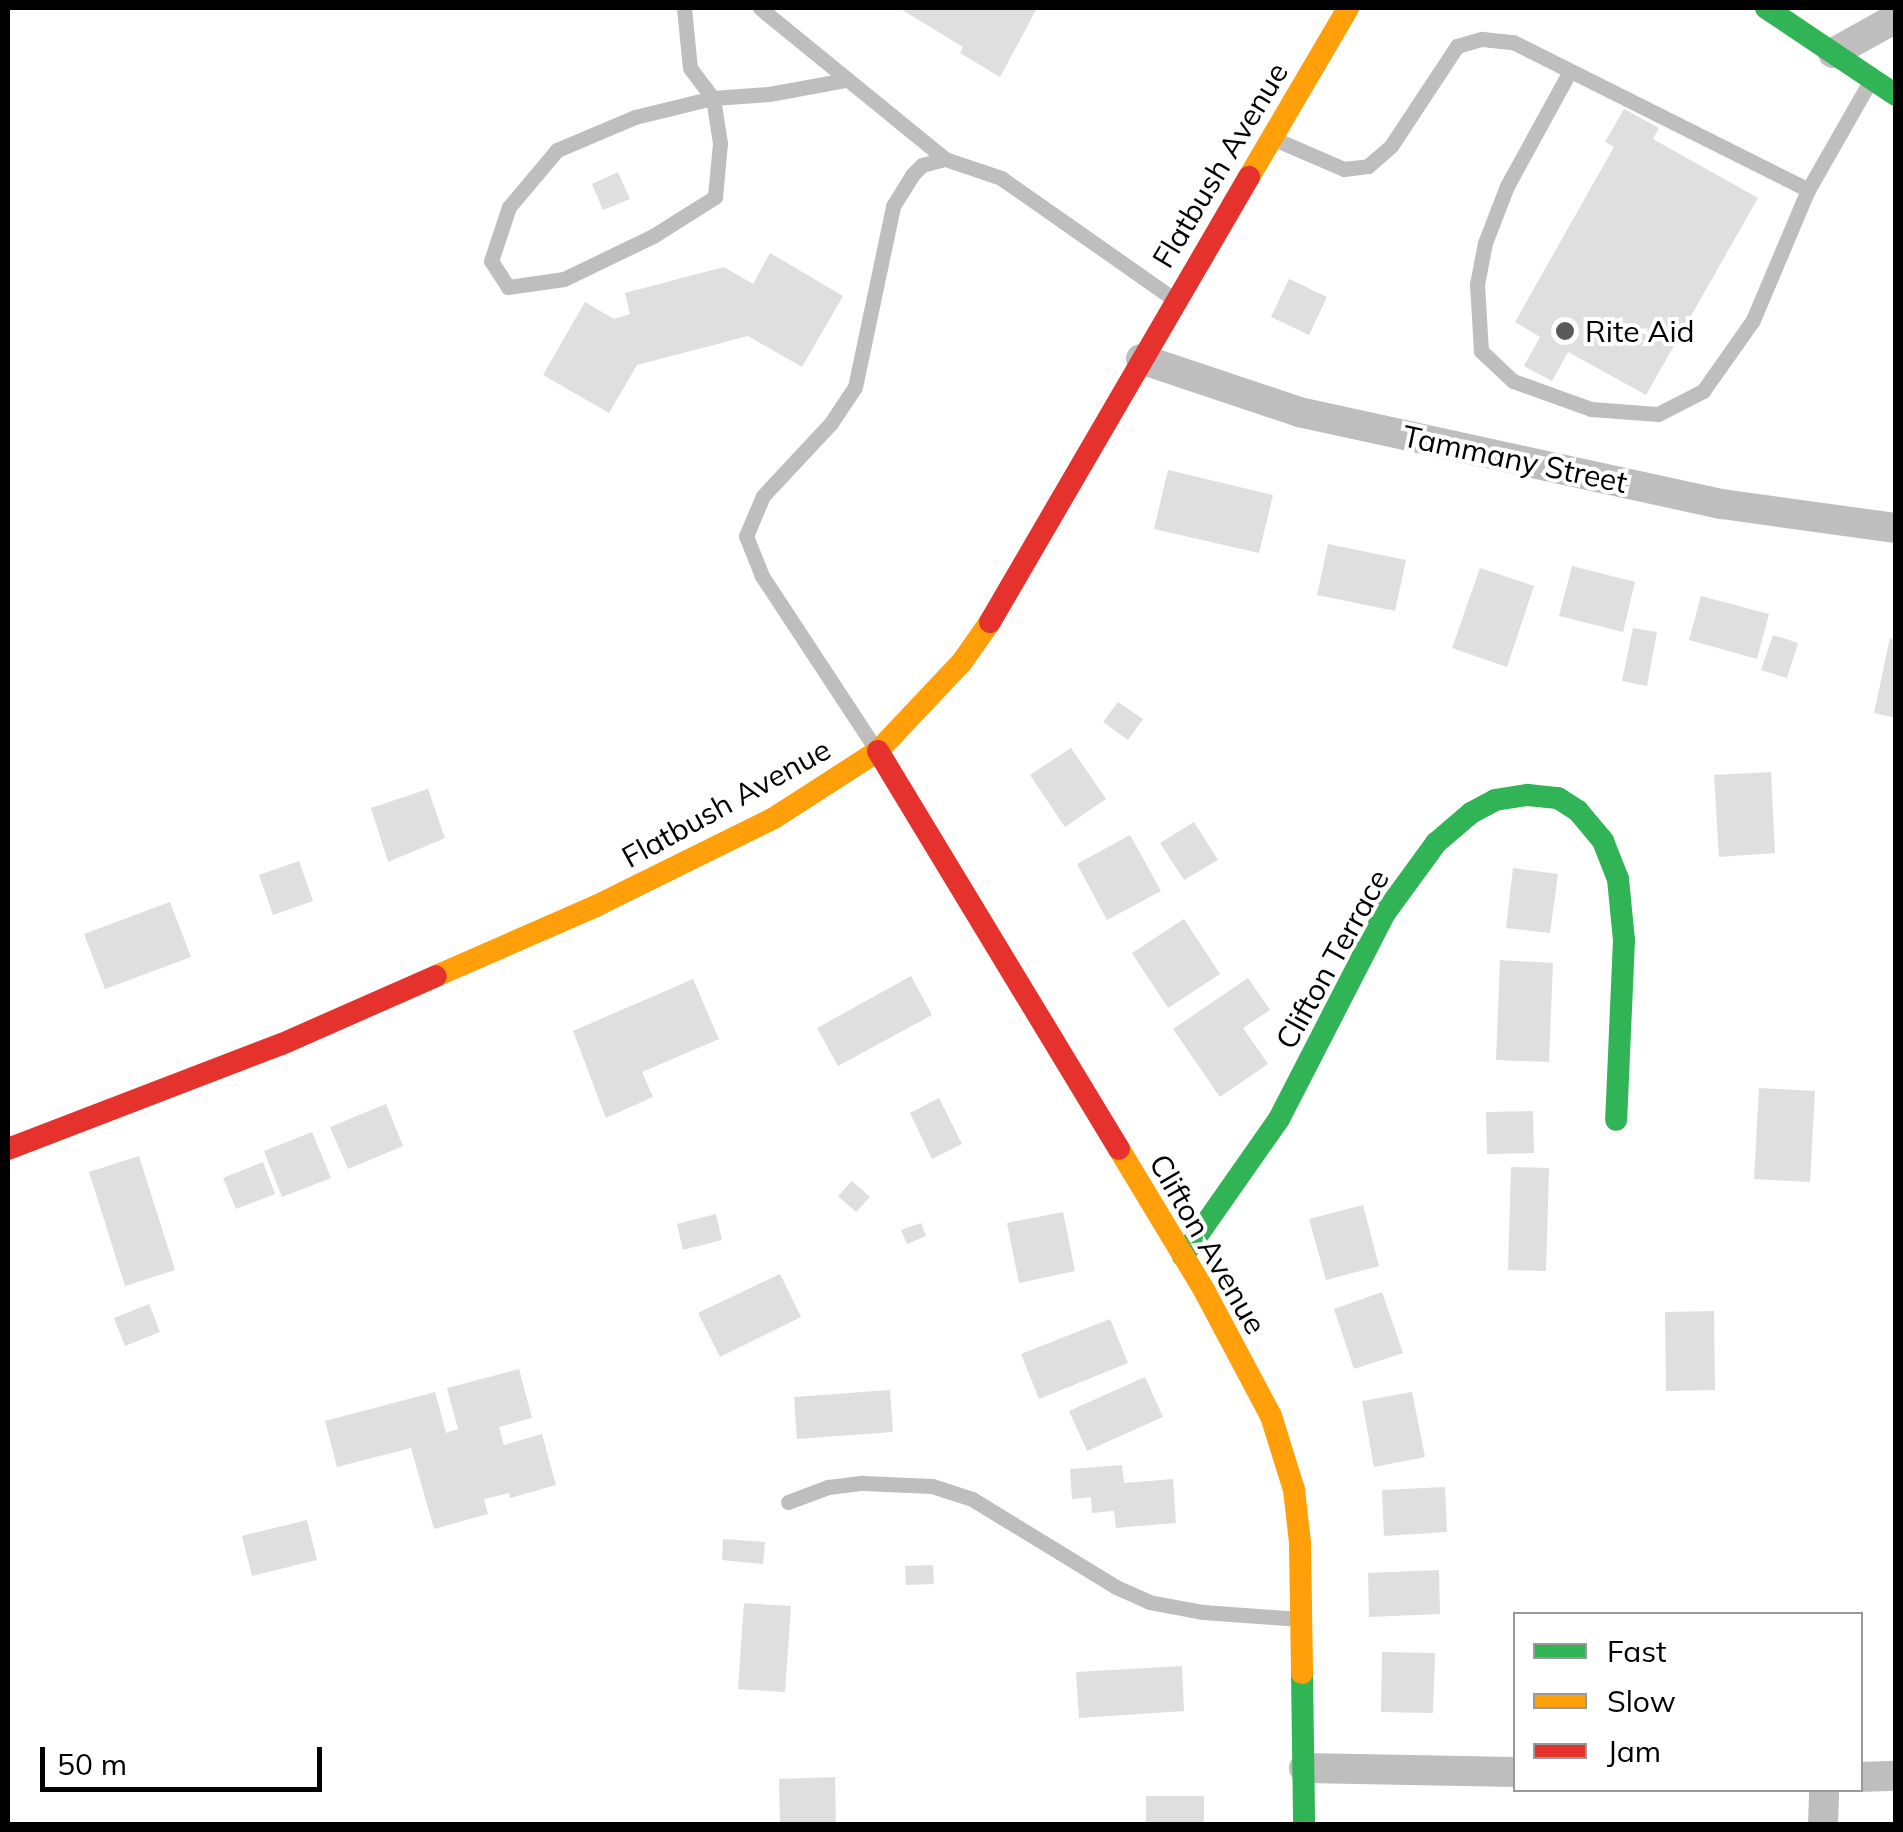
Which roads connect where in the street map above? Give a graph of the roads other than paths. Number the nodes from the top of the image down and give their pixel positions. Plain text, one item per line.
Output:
1 (684, 8) edge
2 (760, 8) edge
3 (1348, 8) edge
4 (1766, 8) edge
5 (1896, 18) edge
6 (1833, 52) junction
7 (1570, 71) junction
8 (1872, 79) junction
9 (845, 80) junction
10 (1896, 95) edge
11 (713, 98) junction
12 (1271, 138) junction
13 (945, 159) junction
14 (1808, 190) junction
15 (1175, 300) junction
16 (1141, 359) junction
17 (1896, 528) edge
18 (878, 751) junction
19 (1616, 1120) dead end
20 (8, 1150) edge
21 (1183, 1256) junction
22 (788, 1502) dead end
23 (1302, 1619) junction
24 (1304, 1768) junction
25 (1513, 1772) edge
26 (1896, 1776) edge
27 (1863, 1777) edge
28 (1824, 1792) edge
29 (1304, 1824) edge
30 (1823, 1824) edge

1 - 11 lane
2 - 9 lane
3 - 12 street, Flatbush Avenue
4 - 6 street
5 - 6 street
6 - 8 street
7 - 12 lane
7 - 14 lane
7 - 14 lane
8 - 10 street
8 - 14 lane
9 - 11 lane
9 - 13 lane
11 - 11 lane
12 - 15 street, Flatbush Avenue
13 - 15 lane
13 - 18 lane
15 - 16 street, Flatbush Avenue
16 - 17 street, Tammany Street
16 - 18 street, Flatbush Avenue
18 - 20 street, Flatbush Avenue
18 - 21 street, Clifton Avenue
19 - 21 street, Clifton Terrace
21 - 23 street, Clifton Avenue
22 - 23 lane
23 - 24 street, Clifton Avenue
24 - 25 street
24 - 29 street, Clifton Avenue
26 - 27 street
28 - 30 street

